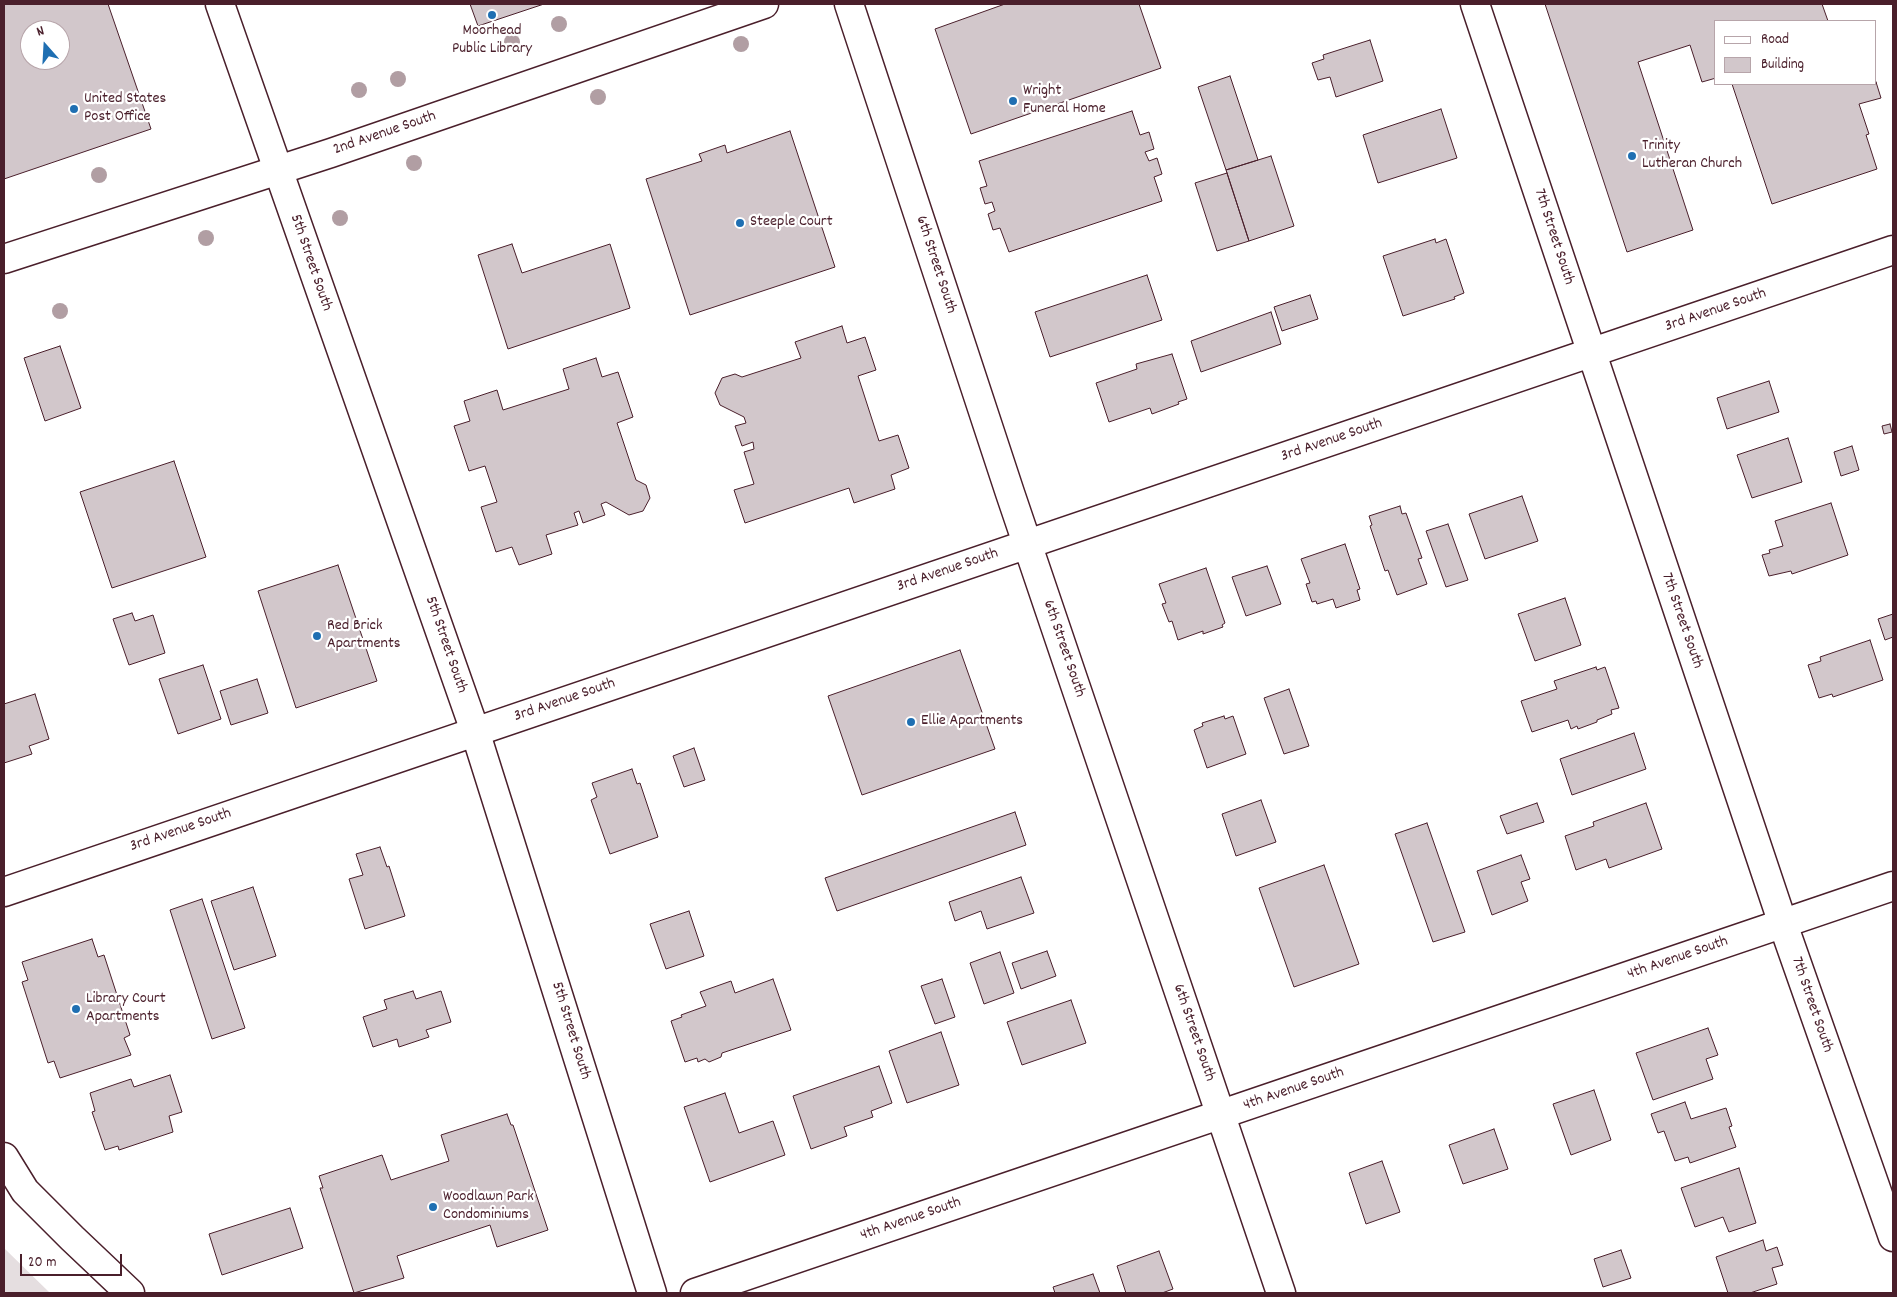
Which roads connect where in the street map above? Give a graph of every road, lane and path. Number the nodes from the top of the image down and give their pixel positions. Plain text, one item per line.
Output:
1 (220, 4) edge
2 (764, 4) edge
3 (849, 4) edge
4 (1475, 4) edge
5 (277, 170) junction
6 (1893, 250) edge
7 (4, 259) edge
8 (1591, 352) junction
9 (1028, 544) junction
10 (475, 731) junction
11 (1893, 886) edge
12 (4, 892) edge
13 (1783, 924) junction
14 (1220, 1115) junction
15 (4, 1157) edge
16 (4, 1168) edge
17 (25, 1191) junction
18 (1893, 1237) edge
19 (130, 1293) edge
20 (652, 1293) edge
21 (695, 1293) edge
22 (1280, 1293) edge

1 - 5 street, 5th Street South
2 - 5 street, 2nd Avenue South
3 - 9 street, 6th Street South
4 - 8 street, 7th Street South
5 - 7 street, 2nd Avenue South
5 - 10 street, 5th Street South
6 - 8 street, 3rd Avenue South
8 - 9 street, 3rd Avenue South
8 - 13 street, 7th Street South
9 - 10 street, 3rd Avenue South
9 - 14 street, 6th Street South
10 - 12 street, 3rd Avenue South
10 - 20 street, 5th Street South
11 - 13 street, 4th Avenue South
13 - 14 street, 4th Avenue South
13 - 18 street, 7th Street South
14 - 21 street, 4th Avenue South
14 - 22 street, 6th Street South
15 - 17 street
16 - 17 street
17 - 19 street

